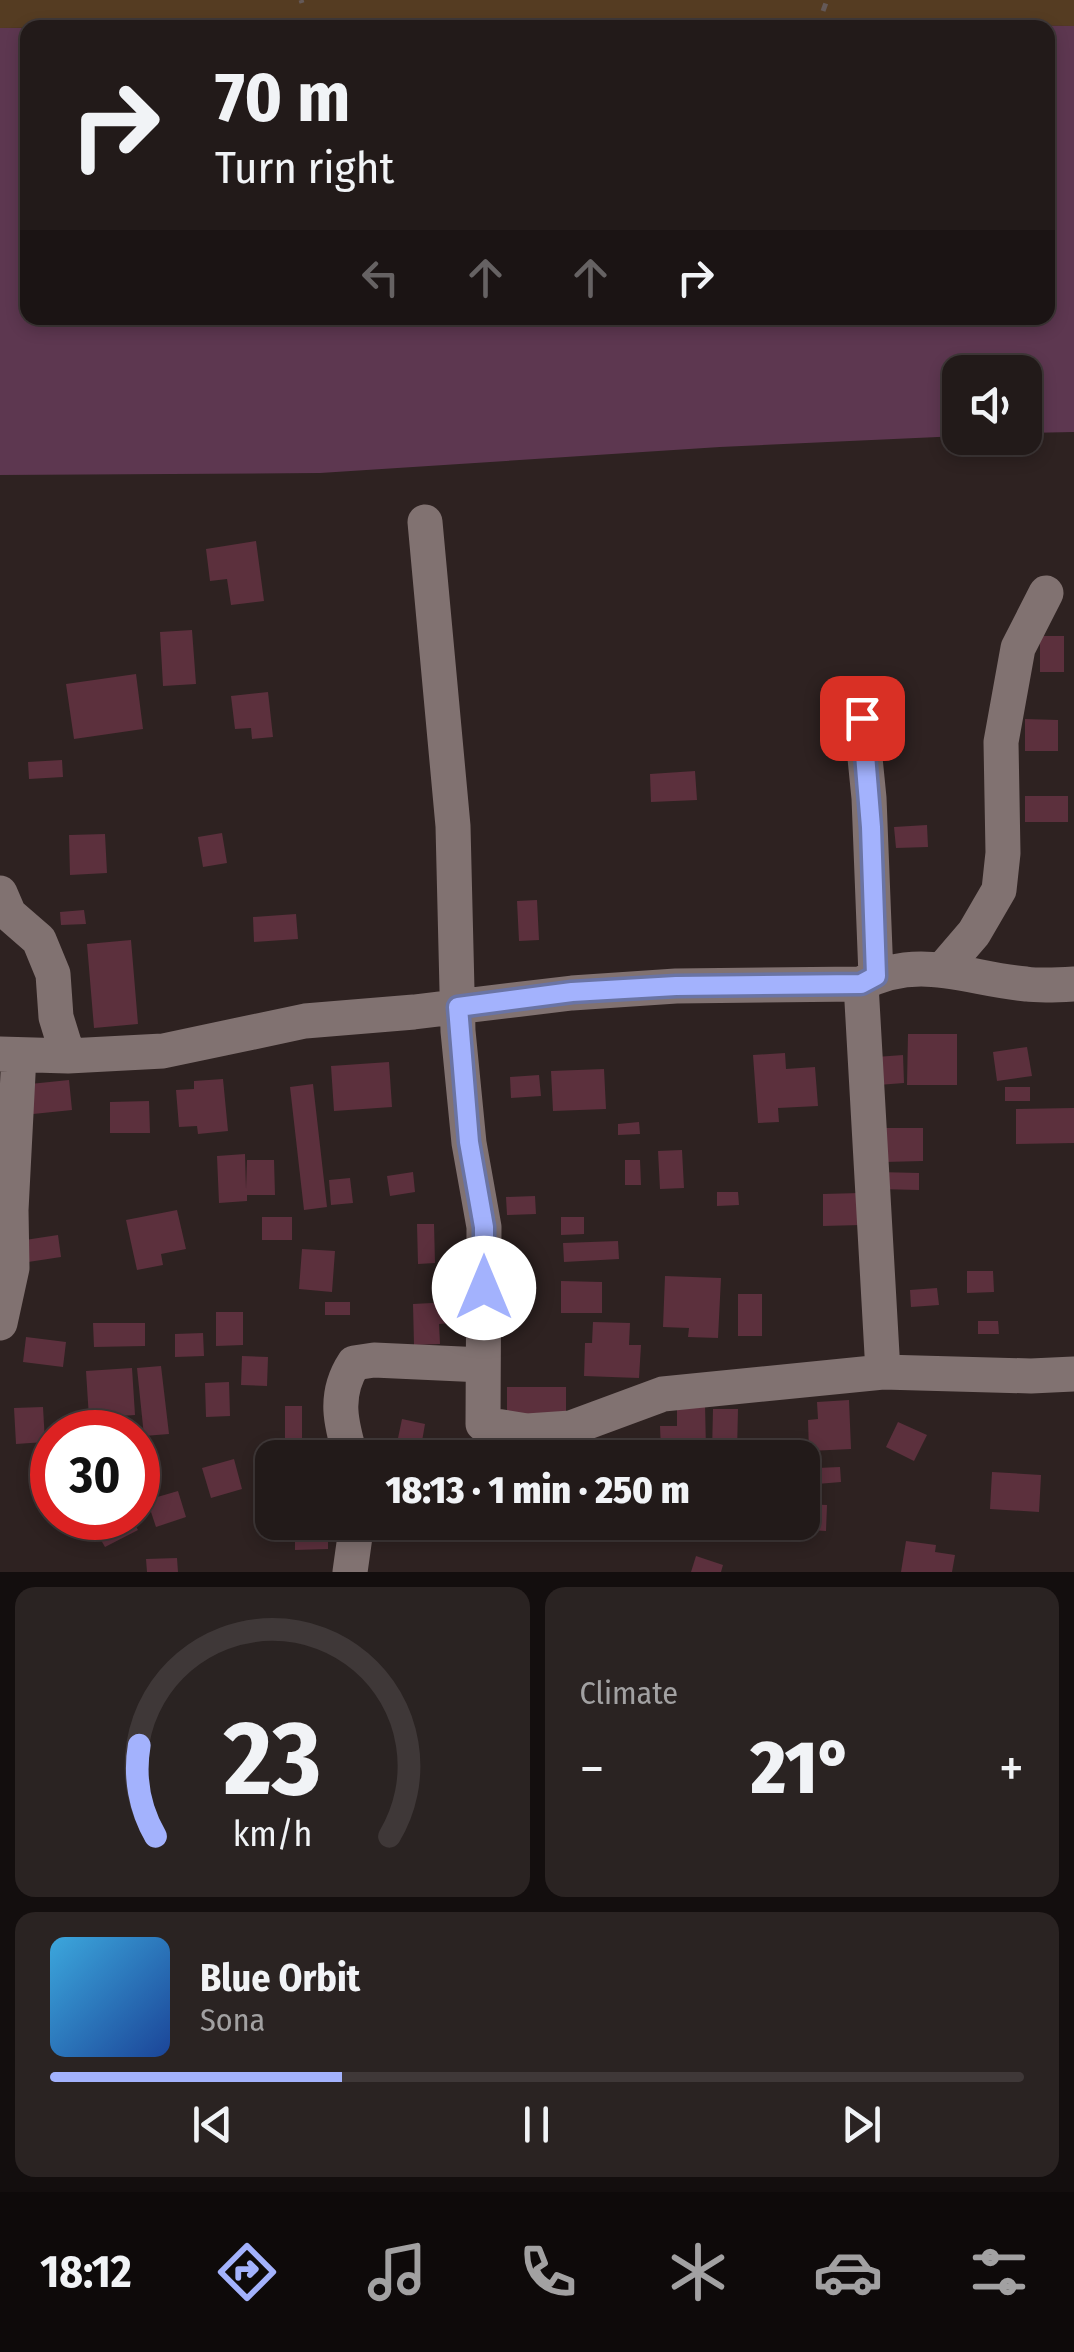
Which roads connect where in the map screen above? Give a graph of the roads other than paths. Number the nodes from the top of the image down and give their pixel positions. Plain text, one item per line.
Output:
1 (425, 522) dead end
2 (1046, 593) dead end
3 (862, 718) dead end
4 (0, 893) edge
5 (944, 968) junction
6 (869, 980) junction
7 (1074, 984) edge
8 (458, 1007) junction
9 (9, 1054) edge
10 (68, 1056) junction
11 (0, 1322) edge
12 (483, 1365) junction
13 (883, 1372) junction
14 (1074, 1374) edge
15 (346, 1440) edge
16 (514, 1440) edge
17 (534, 1440) edge
18 (354, 1540) edge
19 (350, 1572) edge

1 - 8 street
2 - 5 street
3 - 6 street
4 - 10 street
5 - 6 street
5 - 7 street
6 - 8 street
6 - 13 street
8 - 10 street
8 - 12 street
9 - 10 street
9 - 11 street
12 - 15 street
12 - 16 street
13 - 14 street
13 - 17 street
18 - 19 street

